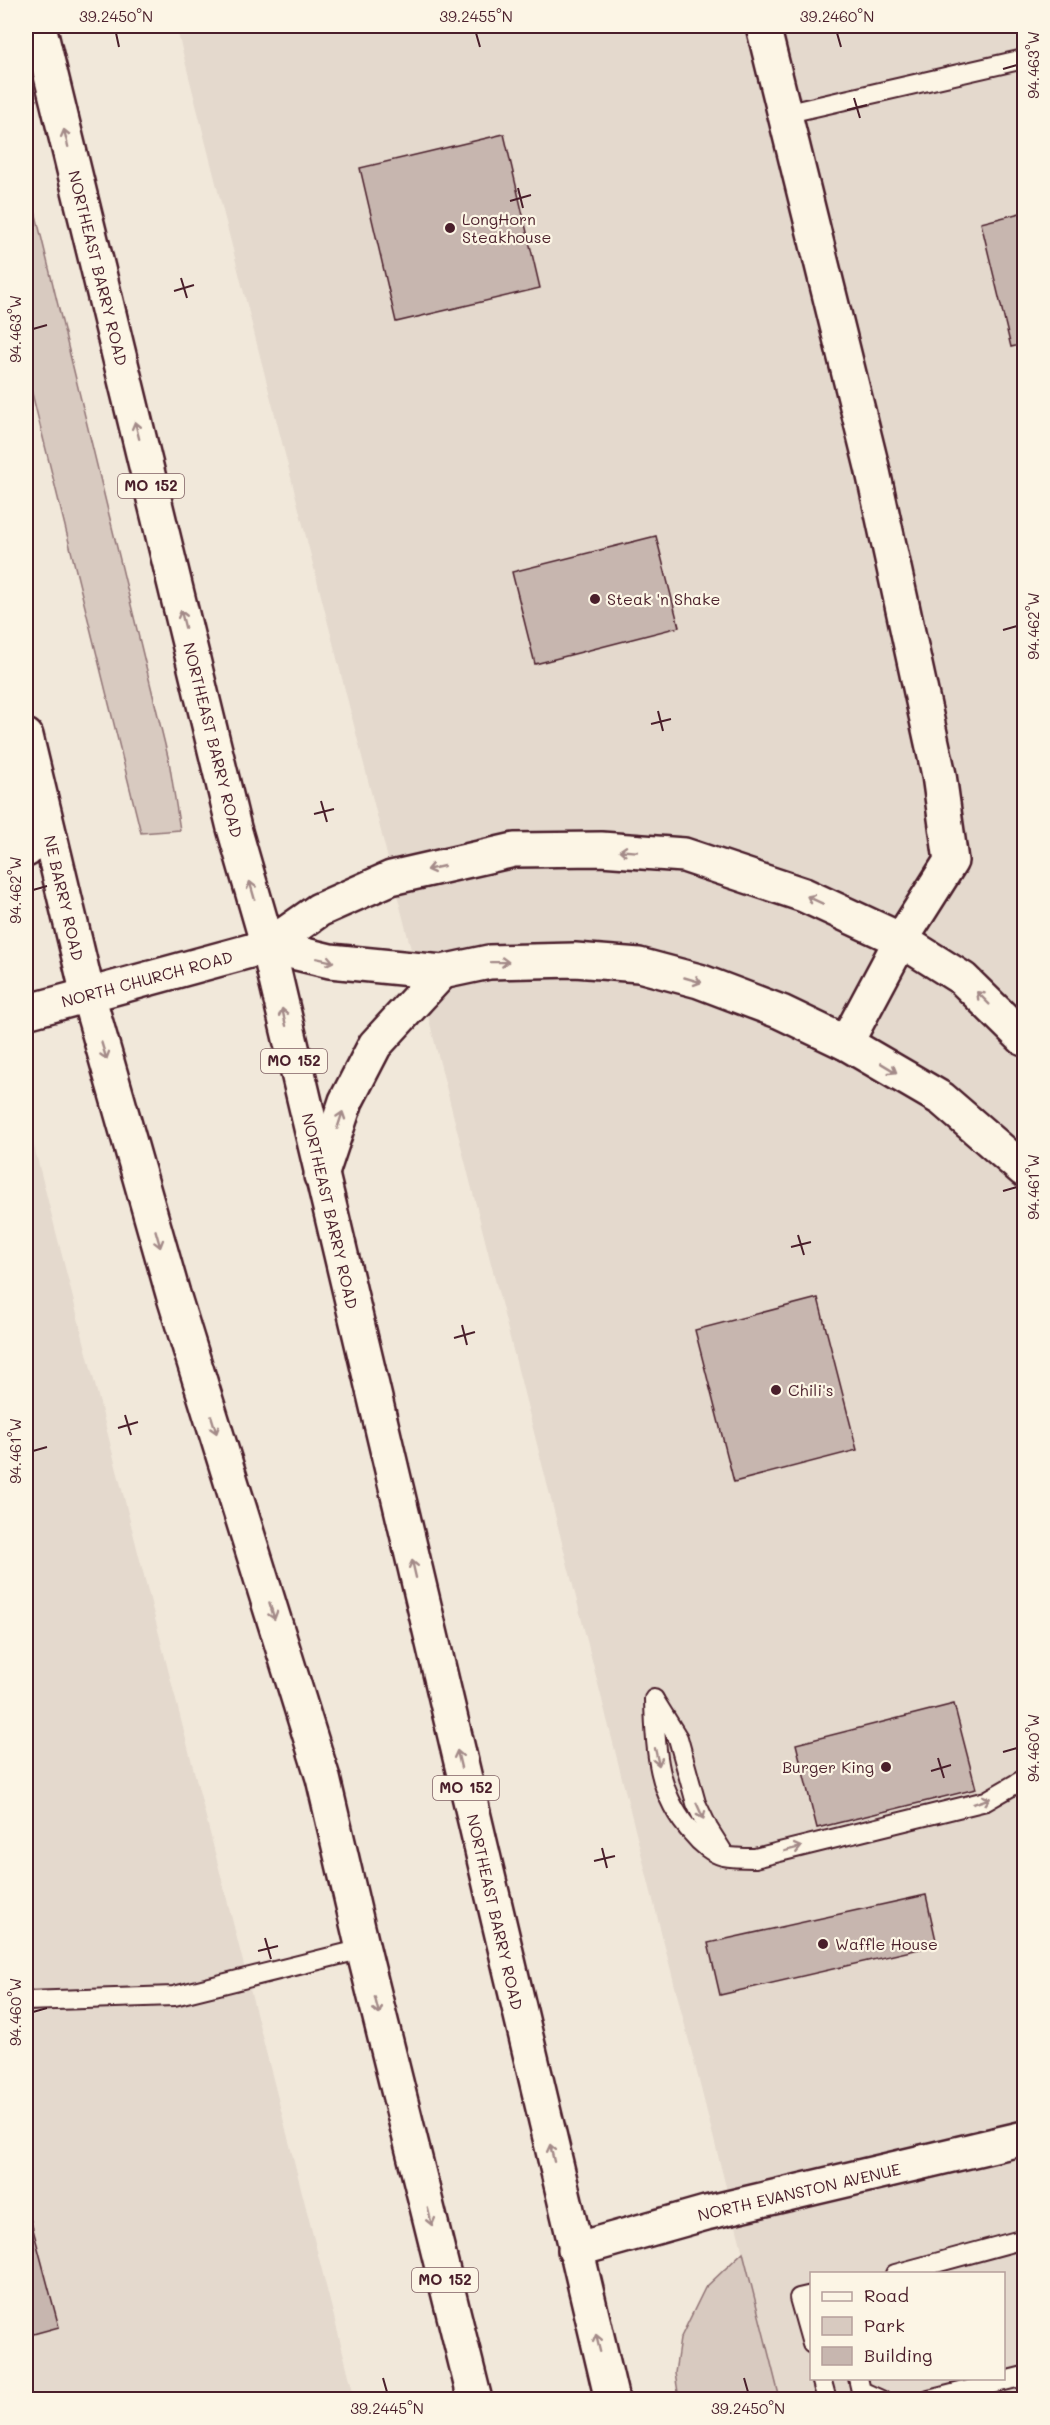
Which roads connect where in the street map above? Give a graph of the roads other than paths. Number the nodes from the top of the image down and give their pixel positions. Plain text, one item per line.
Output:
1 (39, 26) edge
2 (763, 26) edge
3 (1024, 59) edge
4 (784, 114) junction
5 (26, 736) edge
6 (42, 801) junction
7 (26, 850) edge
8 (901, 940) junction
9 (268, 946) junction
10 (442, 972) junction
11 (88, 995) junction
12 (26, 1012) edge
13 (1024, 1039) edge
14 (846, 1043) junction
15 (1024, 1170) edge
16 (321, 1176) junction
17 (1024, 1779) edge
18 (726, 1856) junction
19 (363, 1949) junction
20 (26, 2001) edge
21 (1024, 2138) edge
22 (1024, 2239) edge
23 (576, 2250) junction
24 (902, 2272) edge
25 (810, 2295) edge
26 (810, 2337) edge
27 (1024, 2376) edge
28 (821, 2380) edge
29 (858, 2380) edge
30 (475, 2400) edge
31 (612, 2400) edge
32 (827, 2400) edge
33 (881, 2400) edge
34 (928, 2400) edge

9 -> 1 main road, NORTHEAST BARRY ROAD / MO 152
2 - 4 main road
3 - 4 lane
4 - 8 main road
5 - 6 main road, MO 152
6 - 7 main road
6 - 11 main road, NE BARRY ROAD / MO 152
8 -> 9 main road, NORTH CHURCH ROAD
13 -> 8 main road, NORTH CHURCH ROAD
8 - 14 main road
9 -> 10 main road, NORTH CHURCH ROAD
9 - 11 main road, NORTH CHURCH ROAD
16 -> 9 main road, NORTHEAST BARRY ROAD / MO 152
10 -> 14 main road, NORTH CHURCH ROAD
16 -> 10 main road
11 - 12 main road, NORTH CHURCH ROAD
11 -> 19 main road, MO 152
14 -> 15 main road, NORTH CHURCH ROAD
23 -> 16 main road, NORTHEAST BARRY ROAD / MO 152
18 -> 17 lane
18 - 18 lane
19 - 20 lane
19 -> 30 main road, MO 152
21 - 23 main road, NORTH EVANSTON AVENUE
22 - 24 lane
31 -> 23 main road, NORTHEAST BARRY ROAD / MO 152
25 - 26 lane
27 - 34 lane
28 - 32 lane
29 - 33 lane

